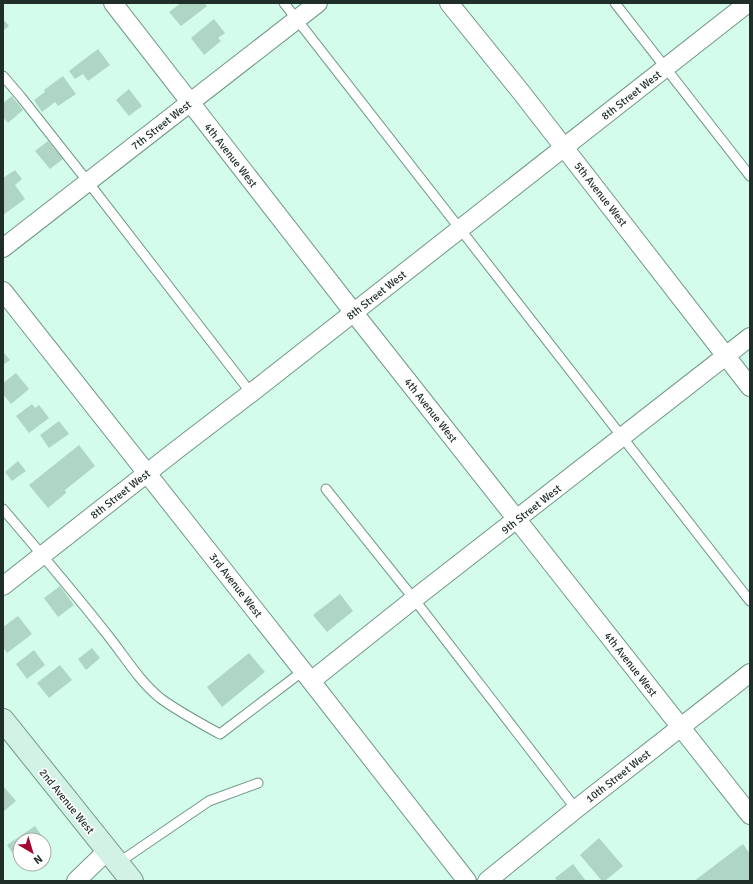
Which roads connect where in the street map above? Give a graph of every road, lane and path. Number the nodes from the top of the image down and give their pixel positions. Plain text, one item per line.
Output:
1 (113, 3) edge
2 (284, 3) edge
3 (318, 3) edge
4 (449, 3) edge
5 (615, 3) edge
6 (748, 3) edge
7 (297, 20) junction
8 (665, 68) junction
9 (3, 76) edge
10 (190, 102) junction
11 (564, 147) junction
12 (750, 176) edge
13 (88, 182) junction
14 (460, 230) junction
15 (3, 248) edge
16 (3, 290) edge
17 (354, 313) junction
18 (750, 338) edge
19 (726, 356) junction
20 (750, 387) edge
21 (251, 393) junction
22 (622, 438) junction
23 (147, 473) junction
24 (326, 489) dead end
25 (3, 509) edge
26 (517, 519) junction
27 (42, 555) junction
28 (3, 586) edge
29 (414, 599) junction
30 (750, 601) edge
31 (750, 673) edge
32 (307, 676) junction
33 (3, 720) edge
34 (681, 727) junction
35 (258, 783) dead end
36 (576, 809) junction
37 (750, 815) edge
38 (112, 857) junction
39 (76, 881) edge
40 (132, 881) edge
41 (467, 881) edge
42 (487, 881) edge

1 - 10 street, 4th Avenue West
2 - 7 lane
3 - 7 street, 7th Street West
4 - 11 street, 5th Avenue West
5 - 8 lane
6 - 8 street, 8th Street West
7 - 10 street, 7th Street West
7 - 14 lane
8 - 11 street, 8th Street West
8 - 12 lane
9 - 13 lane
10 - 13 street, 7th Street West
10 - 17 street, 4th Avenue West
11 - 14 street, 8th Street West
11 - 19 street, 5th Avenue West
13 - 15 street, 7th Street West
13 - 21 lane
14 - 17 street, 8th Street West
14 - 22 lane
16 - 23 street, 3rd Avenue West
17 - 21 street, 8th Street West
17 - 26 street, 4th Avenue West
18 - 19 street, 9th Street West
19 - 20 street, 5th Avenue West
19 - 22 street, 9th Street West
21 - 23 street, 8th Street West
22 - 26 street, 9th Street West
22 - 30 lane
23 - 27 street, 8th Street West
23 - 32 street, 3rd Avenue West
24 - 29 lane
25 - 27 lane
26 - 29 street, 9th Street West
26 - 34 street, 4th Avenue West
27 - 28 street, 8th Street West
27 - 32 lane
29 - 32 street, 9th Street West
29 - 36 lane
31 - 34 street, 10th Street West
32 - 41 street, 3rd Avenue West
33 - 38 main road, 2nd Avenue West
34 - 36 street, 10th Street West
34 - 37 street, 4th Avenue West
35 - 38 lane
36 - 42 street, 10th Street West
38 - 39 street
38 - 40 main road, 2nd Avenue West

